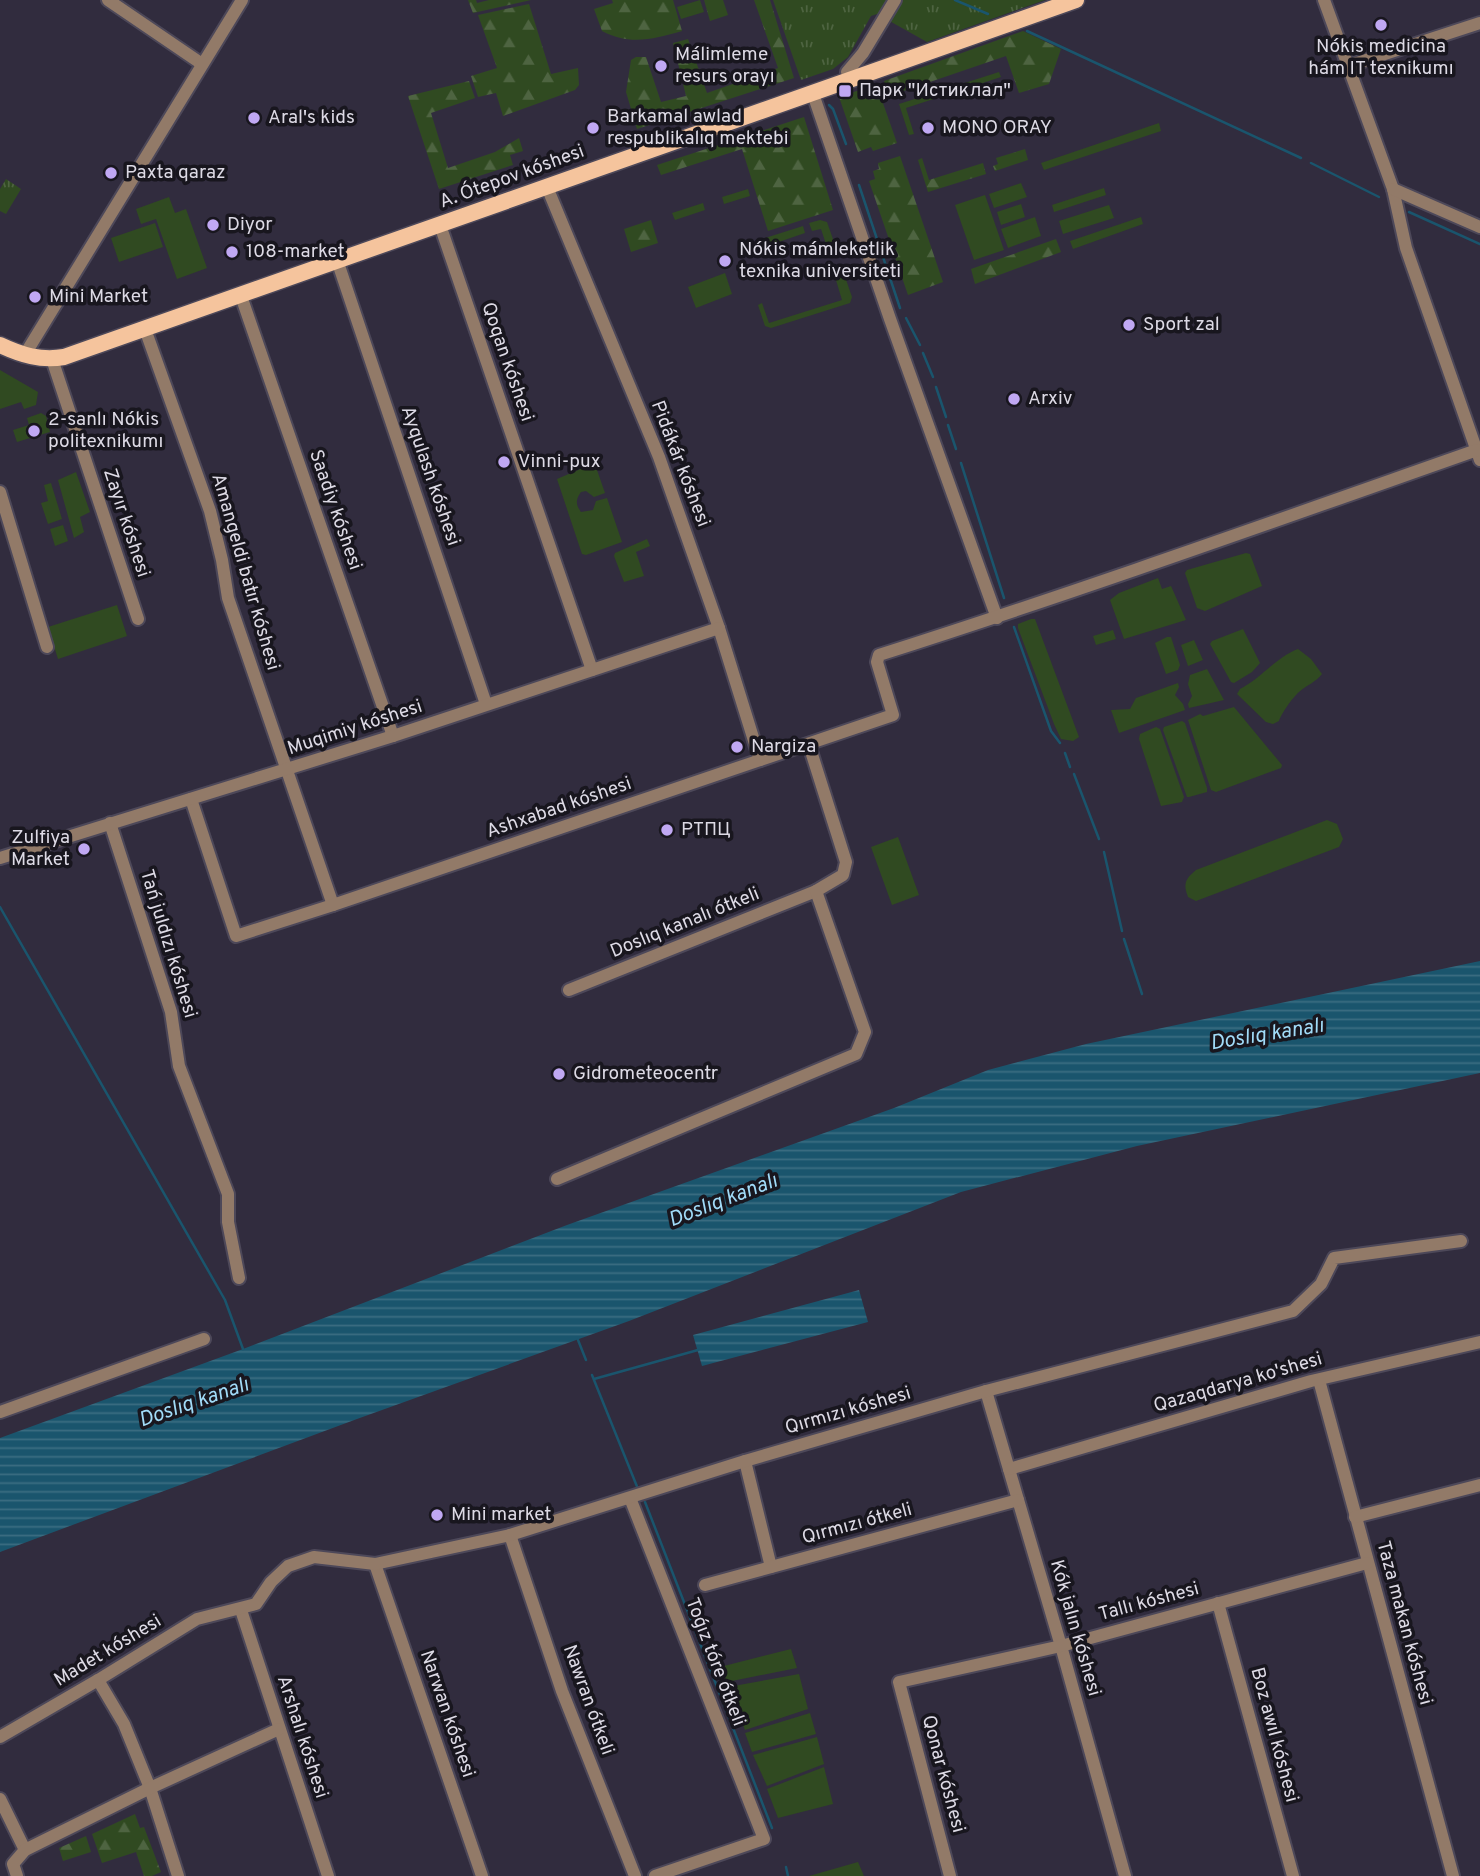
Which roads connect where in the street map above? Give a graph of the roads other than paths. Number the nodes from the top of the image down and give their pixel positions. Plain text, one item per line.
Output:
1 (108, 0) edge
2 (242, 0) edge
3 (895, 0) edge
4 (1076, 0) edge
5 (1324, 0) edge
6 (1480, 23) edge
7 (202, 64) junction
8 (1348, 66) junction
9 (847, 72) dead end
10 (813, 94) junction
11 (547, 187) junction
12 (1393, 190) junction
13 (440, 225) junction
14 (1480, 227) edge
15 (337, 260) junction
16 (241, 296) junction
17 (145, 329) junction
18 (0, 345) edge
19 (24, 356) junction
20 (52, 359) junction
21 (1478, 455) edge
22 (0, 492) edge
23 (997, 618) junction
24 (138, 619) dead end
25 (719, 628) junction
26 (47, 647) dead end
27 (592, 670) junction
28 (486, 704) junction
29 (393, 736) junction
30 (809, 745) junction
31 (760, 760) junction
32 (286, 770) junction
33 (191, 799) junction
34 (110, 823) junction
35 (0, 858) edge
36 (816, 891) junction
37 (333, 905) junction
38 (569, 990) dead end
39 (557, 1179) dead end
40 (1461, 1241) dead end
41 (239, 1278) dead end
42 (204, 1339) dead end
43 (1480, 1342) edge
44 (1318, 1380) junction
45 (986, 1391) junction
46 (1, 1409) edge
47 (745, 1461) junction
48 (1009, 1469) junction
49 (1480, 1485) edge
50 (629, 1498) junction
51 (1018, 1500) junction
52 (1355, 1517) junction
53 (510, 1535) junction
54 (1367, 1563) junction
55 (374, 1564) junction
56 (771, 1567) junction
57 (705, 1586) dead end
58 (1218, 1603) junction
59 (241, 1610) junction
60 (1061, 1646) junction
61 (99, 1681) junction
62 (899, 1682) joint
63 (279, 1729) junction
64 (0, 1737) edge
65 (150, 1788) junction
66 (0, 1800) edge
67 (25, 1850) junction
68 (17, 1876) edge
69 (178, 1876) edge
70 (328, 1876) edge
71 (482, 1876) edge
72 (635, 1876) edge
73 (655, 1876) edge
74 (950, 1876) edge
75 (1125, 1876) edge
76 (1293, 1876) edge
77 (1454, 1876) edge

1 - 7 street
2 - 7 street
3 - 9 street
4 - 10 main road, A. Ótepov kóshesi
5 - 8 street
6 - 8 street
7 - 19 street
8 - 12 street
10 - 11 main road, A. Ótepov kóshesi
10 - 23 street
11 - 13 main road, A. Ótepov kóshesi
11 - 25 street, Pidákár kóshesi
12 - 14 street
12 - 21 street
13 - 15 main road, A. Ótepov kóshesi
13 - 27 street, Qoqan kóshesi
15 - 16 main road, A. Ótepov kóshesi
15 - 28 street, Ayqulash kóshesi
16 - 17 main road, A. Ótepov kóshesi
16 - 29 street, Saadiy kóshesi
17 - 20 main road, A. Ótepov kóshesi
17 - 32 street, Amangeldi batır kóshesi
18 - 19 main road, A. Ótepov kóshesi
19 - 20 main road, A. Ótepov kóshesi
20 - 24 street, Zayır kóshesi
21 - 23 street
22 - 26 street
23 - 30 street, Ashxabad kóshesi
25 - 27 street, Muqimiy kóshesi
25 - 31 street, Pidákár kóshesi
27 - 28 street, Muqimiy kóshesi
28 - 29 street, Muqimiy kóshesi
29 - 32 street, Muqimiy kóshesi
30 - 31 street, Ashxabad kóshesi
30 - 36 street, Doslıq kanalı ótkeli
31 - 37 street, Ashxabad kóshesi
32 - 33 street, Muqimiy kóshesi
32 - 37 street, Amangeldi batır kóshesi
33 - 34 street, Muqimiy kóshesi
33 - 37 street, Ashxabad kóshesi
34 - 35 street, Muqimiy kóshesi
34 - 41 street, Tań juldızı kóshesi
36 - 38 street, Doslıq kanalı ótkeli
36 - 39 street
40 - 45 street, Qırmızı kóshesi
42 - 46 street
43 - 44 street, Qazaqdarya ko'shesi
44 - 48 street, Qazaqdarya ko'shesi
44 - 52 street, Taza makan kóshesi
45 - 47 street, Qırmızı kóshesi
45 - 48 street, Kók jalın kóshesi
47 - 50 street, Qırmızı kóshesi
47 - 56 street
48 - 51 street, Kók jalın kóshesi
49 - 52 street
50 - 53 street, Qırmızı kóshesi
50 - 73 street, Toǵız tóre ótkeli
51 - 56 street, Qırmızı ótkeli
51 - 60 street, Kók jalın kóshesi
52 - 54 street, Taza makan kóshesi
53 - 55 street, Qırmızı kóshesi
53 - 72 street, Nawran ótkeli
54 - 58 street, Tallı kóshesi
54 - 77 street, Taza makan kóshesi
55 - 59 street, Qırmızı kóshesi
55 - 71 street, Narwan kóshesi
56 - 57 street, Qırmızı ótkeli
58 - 60 street, Tallı kóshesi
58 - 76 street, Boz awıl kóshesi
59 - 61 street, Madet kóshesi
59 - 63 street, Arshalı kóshesi
60 - 62 street, Tallı kóshesi
60 - 75 street, Kók jalın kóshesi
61 - 64 street, Madet kóshesi
61 - 65 street
62 - 74 street, Qonar kóshesi
63 - 65 street
63 - 70 street, Arshalı kóshesi
65 - 67 street
65 - 69 street
66 - 67 street
67 - 68 street

